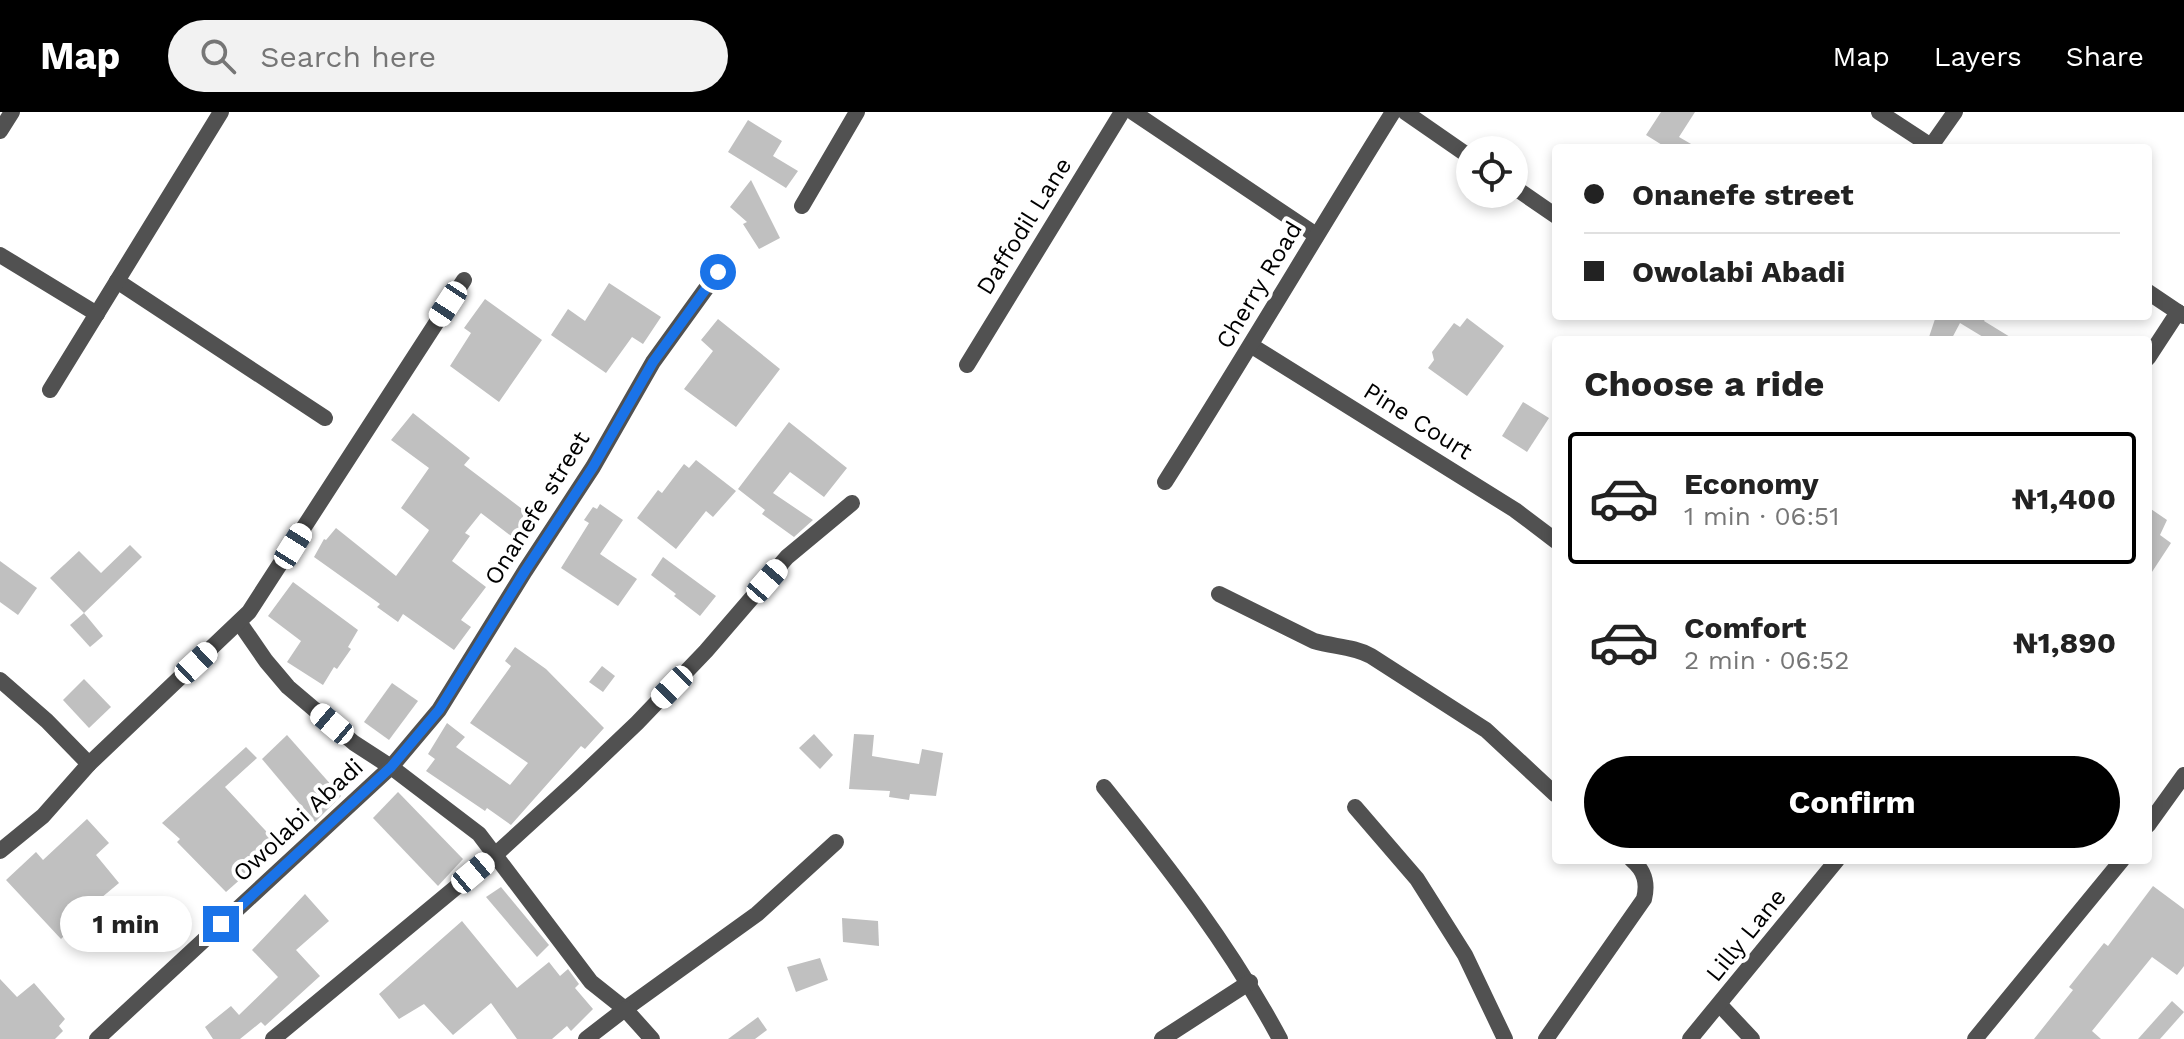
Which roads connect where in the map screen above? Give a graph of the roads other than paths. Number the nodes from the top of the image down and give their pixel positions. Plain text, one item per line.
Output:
1 (12, 112) edge
2 (221, 112) edge
3 (857, 112) edge
4 (1122, 112) edge
5 (1133, 112) edge
6 (1393, 112) edge
7 (1405, 112) edge
8 (1879, 112) edge
9 (1955, 112) edge
10 (0, 131) edge
11 (1928, 144) edge
12 (1935, 144) edge
13 (1456, 147) edge
14 (1528, 197) edge
15 (802, 206) dead end
16 (1552, 213) edge
17 (1316, 235) junction
18 (0, 255) edge
19 (718, 272) dead end
20 (464, 280) dead end
21 (117, 281) junction
22 (2152, 295) edge
23 (97, 314) junction
24 (2181, 314) edge
25 (1252, 346) junction
26 (2152, 353) edge
27 (967, 365) dead end
28 (50, 390) dead end
29 (325, 418) dead end
30 (1165, 482) dead end
31 (852, 503) dead end
32 (1552, 538) edge
33 (1219, 594) dead end
34 (239, 622) junction
35 (0, 680) edge
36 (89, 764) junction
37 (391, 767) junction
38 (2184, 775) edge
39 (1104, 787) dead end
40 (1552, 791) edge
41 (1355, 807) dead end
42 (2152, 819) edge
43 (836, 842) dead end
44 (0, 851) edge
45 (495, 855) junction
46 (1636, 864) edge
47 (1834, 864) edge
48 (2119, 864) edge
49 (1250, 982) junction
50 (1720, 1005) junction
51 (625, 1009) junction
52 (97, 1039) edge
53 (273, 1039) edge
54 (586, 1039) edge
55 (652, 1039) edge
56 (1162, 1039) edge
57 (1280, 1039) edge
58 (1505, 1039) edge
59 (1546, 1039) edge
60 (1690, 1039) edge
61 (1752, 1039) edge
62 (1975, 1039) edge

1 - 10 street
2 - 21 street
3 - 15 street
4 - 27 street, Daffodil Lane
5 - 17 street
6 - 17 street, Cherry Road
7 - 13 street
8 - 11 street
9 - 12 street
14 - 16 street
17 - 25 street, Cherry Road
18 - 23 street
19 - 37 street, Onanefe street
20 - 34 street
21 - 23 street
21 - 29 street
22 - 24 street
23 - 28 street
24 - 26 street
25 - 30 street, Cherry Road
25 - 32 street, Pine Court
31 - 45 street
33 - 40 street
34 - 36 street
34 - 37 street
35 - 36 street
36 - 44 street
37 - 45 street
37 - 52 street, Owolabi Abadi
38 - 42 street
39 - 49 street
41 - 58 street
43 - 51 street
45 - 51 street
45 - 53 street
46 - 59 street
47 - 50 street, Lilly Lane
48 - 62 street
49 - 56 street
49 - 57 street
50 - 60 street, Lilly Lane
50 - 61 street
51 - 54 street
51 - 55 street

